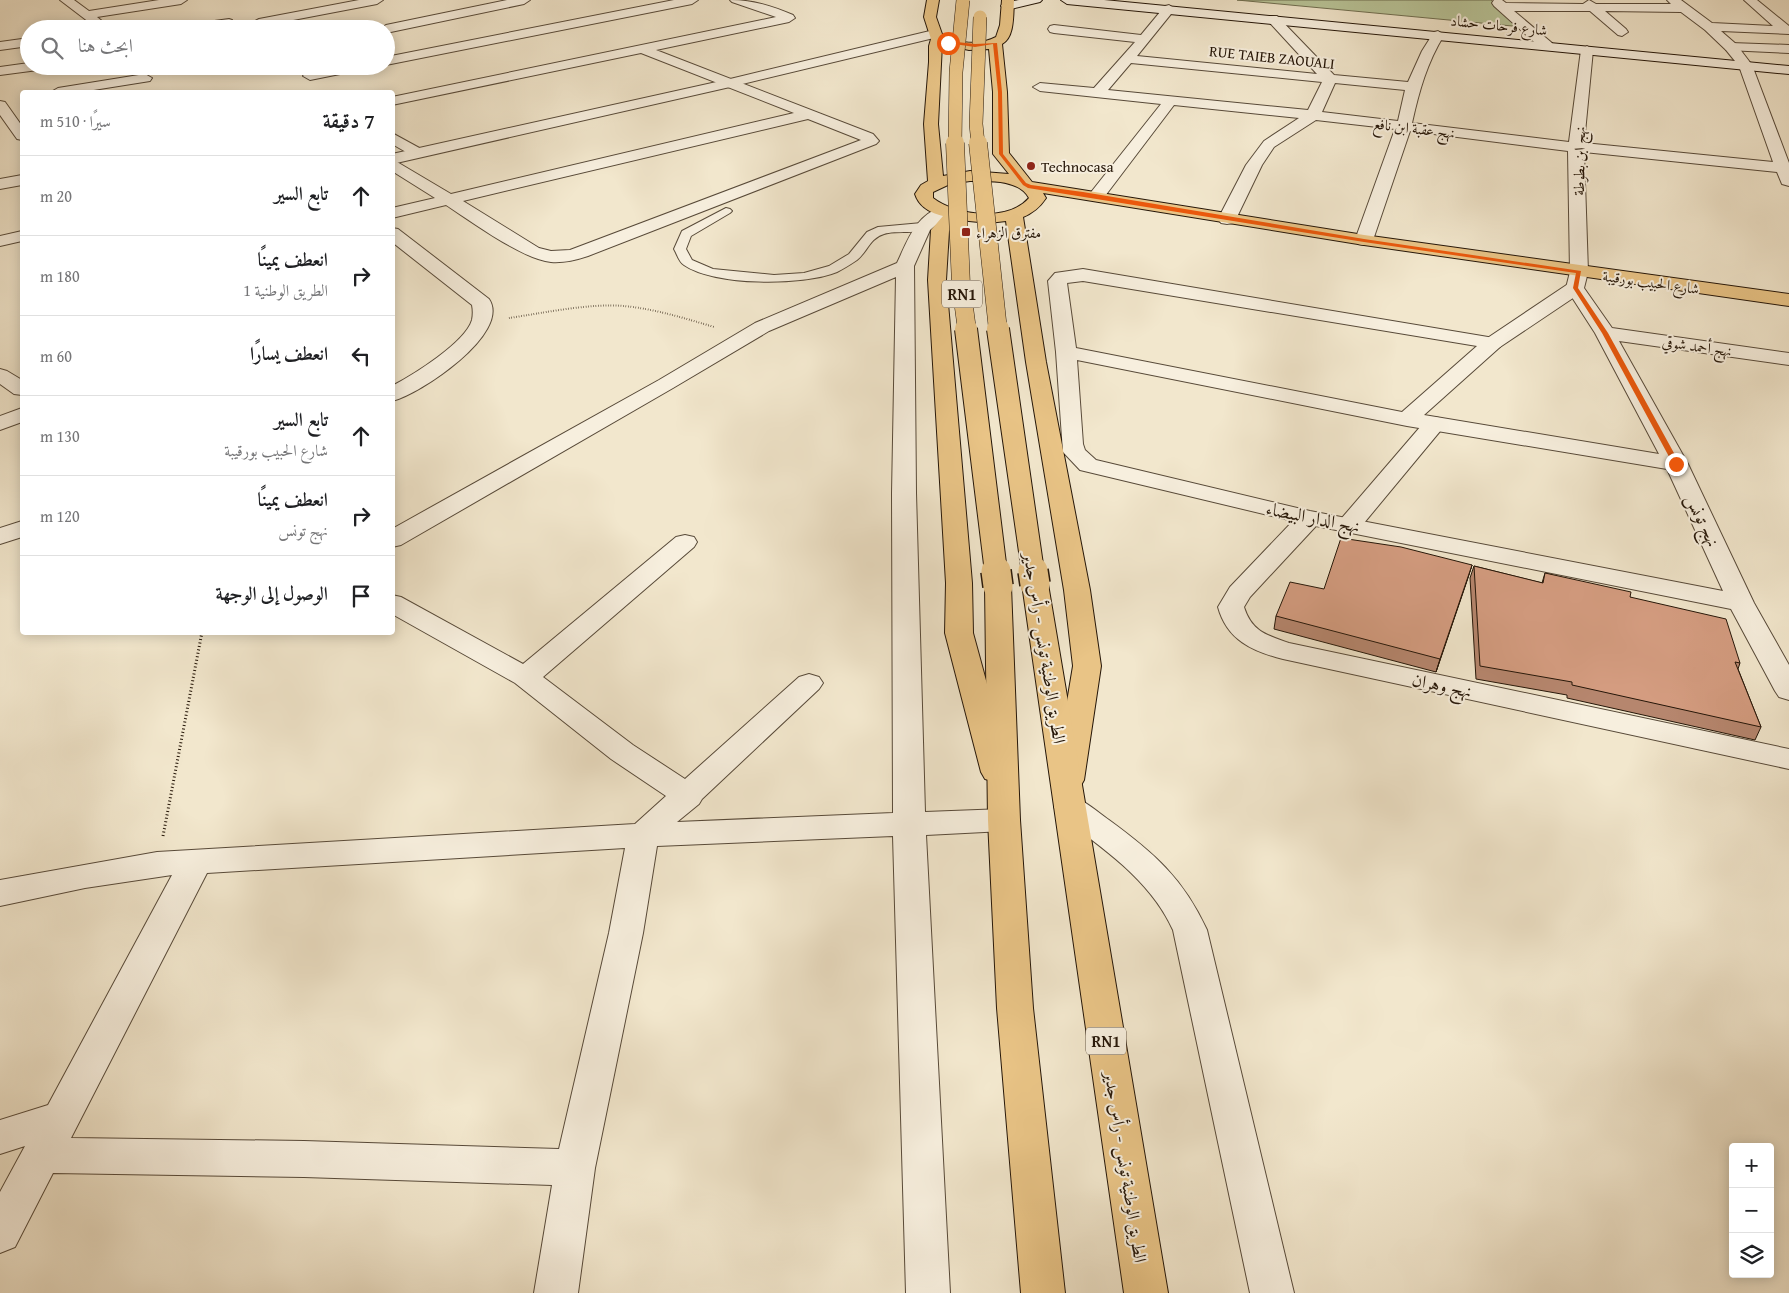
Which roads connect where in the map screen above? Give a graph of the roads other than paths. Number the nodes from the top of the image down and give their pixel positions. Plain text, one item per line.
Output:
1 (66, 0) edge
2 (180, 0) edge
3 (377, 0) edge
4 (524, 0) edge
5 (692, 0) edge
6 (736, 0) edge
7 (930, 0) edge
8 (963, 0) edge
9 (981, 0) edge
10 (1036, 0) edge
11 (1068, 0) edge
12 (1585, 0) edge
13 (1750, 0) edge
14 (1082, 1) edge
15 (1008, 3) edge
16 (1499, 4) edge
17 (1678, 4) edge
18 (1595, 8) junction
19 (1169, 9) junction
20 (87, 14) junction
21 (1273, 19) junction
22 (94, 20) edge
23 (273, 20) edge
24 (395, 27) edge
25 (1709, 28) junction
26 (1054, 29) dead end
27 (1788, 30) edge
28 (1622, 32) dead end
29 (1438, 35) junction
30 (936, 36) junction
31 (1143, 39) junction
32 (20, 43) edge
33 (995, 43) junction
34 (0, 46) edge
35 (1547, 46) junction
36 (1731, 47) junction
37 (643, 49) junction
38 (1789, 49) edge
39 (1587, 50) junction
40 (395, 58) edge
41 (1128, 59) junction
42 (395, 62) edge
43 (1745, 65) junction
44 (20, 68) edge
45 (409, 68) dead end
46 (1789, 70) edge
47 (0, 71) edge
48 (143, 75) edge
49 (315, 75) edge
50 (310, 76) joint
51 (1330, 78) junction
52 (434, 80) dead end
53 (730, 83) junction
54 (324, 87) dead end
55 (1040, 87) dead end
56 (1413, 87) junction
57 (451, 89) junction
58 (78, 90) edge
59 (1098, 92) junction
60 (15, 100) dead end
61 (395, 100) edge
62 (1171, 100) junction
63 (0, 104) edge
64 (810, 114) junction
65 (1313, 115) junction
66 (1404, 126) junction
67 (20, 133) edge
68 (395, 139) edge
69 (1576, 147) junction
70 (418, 153) junction
71 (395, 158) edge
72 (395, 166) edge
73 (1786, 167) edge
74 (20, 180) edge
75 (936, 183) junction
76 (0, 184) edge
77 (1027, 185) junction
78 (1789, 185) edge
79 (1096, 196) junction
80 (450, 199) junction
81 (726, 211) dead end
82 (395, 212) edge
83 (1021, 212) junction
84 (1187, 212) junction
85 (939, 218) junction
86 (1227, 218) junction
87 (395, 235) edge
88 (20, 236) edge
89 (1364, 240) junction
90 (0, 241) edge
91 (904, 266) junction
92 (1577, 280) junction
93 (1789, 300) edge
94 (1605, 333) junction
95 (1494, 343) junction
96 (1066, 352) junction
97 (1789, 359) edge
98 (0, 374) edge
99 (20, 388) edge
100 (395, 394) edge
101 (20, 416) edge
102 (1407, 419) junction
103 (0, 422) edge
104 (1435, 424) junction
105 (1676, 464) junction
106 (1310, 518) junction
107 (1350, 524) junction
108 (20, 529) edge
109 (0, 537) edge
110 (395, 538) edge
111 (685, 542) dead end
112 (1741, 603) junction
113 (395, 605) edge
114 (525, 677) junction
115 (809, 683) dead end
116 (1789, 691) edge
117 (1789, 759) edge
118 (688, 796) junction
119 (1069, 798) junction
120 (1004, 809) junction
121 (909, 823) junction
122 (644, 835) junction
123 (196, 862) junction
124 (0, 894) edge
125 (62, 1117) junction
126 (0, 1137) edge
127 (42, 1155) junction
128 (575, 1168) junction
129 (0, 1233) edge
130 (556, 1293) edge
131 (928, 1293) edge
132 (1043, 1293) edge
133 (1146, 1293) edge
134 (1272, 1293) edge

1 - 20 street
2 - 20 street
3 - 23 street
4 - 24 street
5 - 40 street
6 - 37 street
7 - 30 main road
8 - 120 main road, الطريق الوطنية تونس - رأس جدير / RN1, bridge
9 - 119 main road, الطريق الوطنية تونس - رأس جدير / RN1, bridge
10 - 15 street
11 - 14 street, شارع فرحات حشاد
12 - 18 street
13 - 27 street
14 - 19 street, شارع فرحات حشاد
15 - 33 main road
16 - 18 street
16 - 35 street
17 - 18 street
17 - 25 street
18 - 28 street
19 - 21 street, شارع فرحات حشاد
19 - 31 street
20 - 22 street
21 - 29 street, شارع فرحات حشاد
21 - 51 street
25 - 27 street
25 - 36 street
26 - 31 street
29 - 35 street, شارع فرحات حشاد
29 - 56 street
30 - 33 main road
30 - 53 street
30 - 75 main road
31 - 41 street
32 - 34 street
33 - 77 main road
35 - 39 street, شارع فرحات حشاد
36 - 38 street
36 - 43 street
37 - 53 street
37 - 57 street
39 - 43 street, شارع فرحات حشاد
39 - 69 street, نهج ابن بطوطة
41 - 51 street, RUE TAIEB ZAOUALI
41 - 59 street
42 - 45 street
43 - 46 street, شارع فرحات حشاد
43 - 73 street
44 - 47 street
48 - 58 street
49 - 50 street
50 - 54 street
51 - 56 street, RUE TAIEB ZAOUALI
51 - 65 street
52 - 57 street
53 - 64 street
53 - 70 street
55 - 59 street, نهج عقبة ابن نافع
56 - 66 street
57 - 61 street
59 - 62 street, نهج عقبة ابن نافع
60 - 63 street
62 - 65 street, نهج عقبة ابن نافع
62 - 79 street
63 - 67 street
64 - 80 street
64 - 80 street
65 - 66 street, نهج عقبة ابن نافع
65 - 86 street
66 - 69 street, نهج عقبة ابن نافع
66 - 89 street
68 - 70 street
69 - 73 street, نهج عقبة ابن نافع
69 - 92 street, نهج ابن بطوطة
70 - 71 street
72 - 80 street
73 - 78 street
74 - 76 street
75 - 77 main road
75 - 85 main road
77 - 79 main road
77 - 83 main road
79 - 84 main road
80 - 82 street
81 - 85 lane
83 - 84 main road
83 - 85 main road
83 - 119 main road
84 - 86 main road, شارع الحبيب بورقيبة
85 - 91 street
85 - 120 main road
86 - 89 main road, شارع الحبيب بورقيبة
87 - 100 street
88 - 90 street
89 - 92 main road, شارع الحبيب بورقيبة
91 - 110 street
91 - 121 street
92 - 93 main road, شارع الحبيب بورقيبة
92 - 94 street, نهج تونس
92 - 95 street
94 - 97 street, نهج أحمد شوقي
94 - 105 street, نهج تونس
95 - 96 street, نهج الدار البيضاء
95 - 102 street
96 - 102 street
96 - 106 street, نهج الدار البيضاء
98 - 99 street
101 - 103 street
102 - 104 street
104 - 105 street
104 - 107 street
105 - 112 street, نهج تونس
106 - 107 street, نهج الدار البيضاء
106 - 117 street, نهج وهران
107 - 112 street, نهج الدار البيضاء
108 - 109 street
111 - 114 street
112 - 116 street, نهج تونس
113 - 114 street
114 - 118 street
115 - 118 street
118 - 122 street
119 - 133 main road, الطريق الوطنية تونس - رأس جدير / RN1
119 - 134 street
120 - 121 street
120 - 132 main road, الطريق الوطنية تونس - رأس جدير / RN1
121 - 122 street
121 - 131 street
122 - 123 street
122 - 128 street
123 - 124 street
123 - 125 street
125 - 126 street
125 - 127 street
127 - 128 street
127 - 129 street
128 - 130 street

